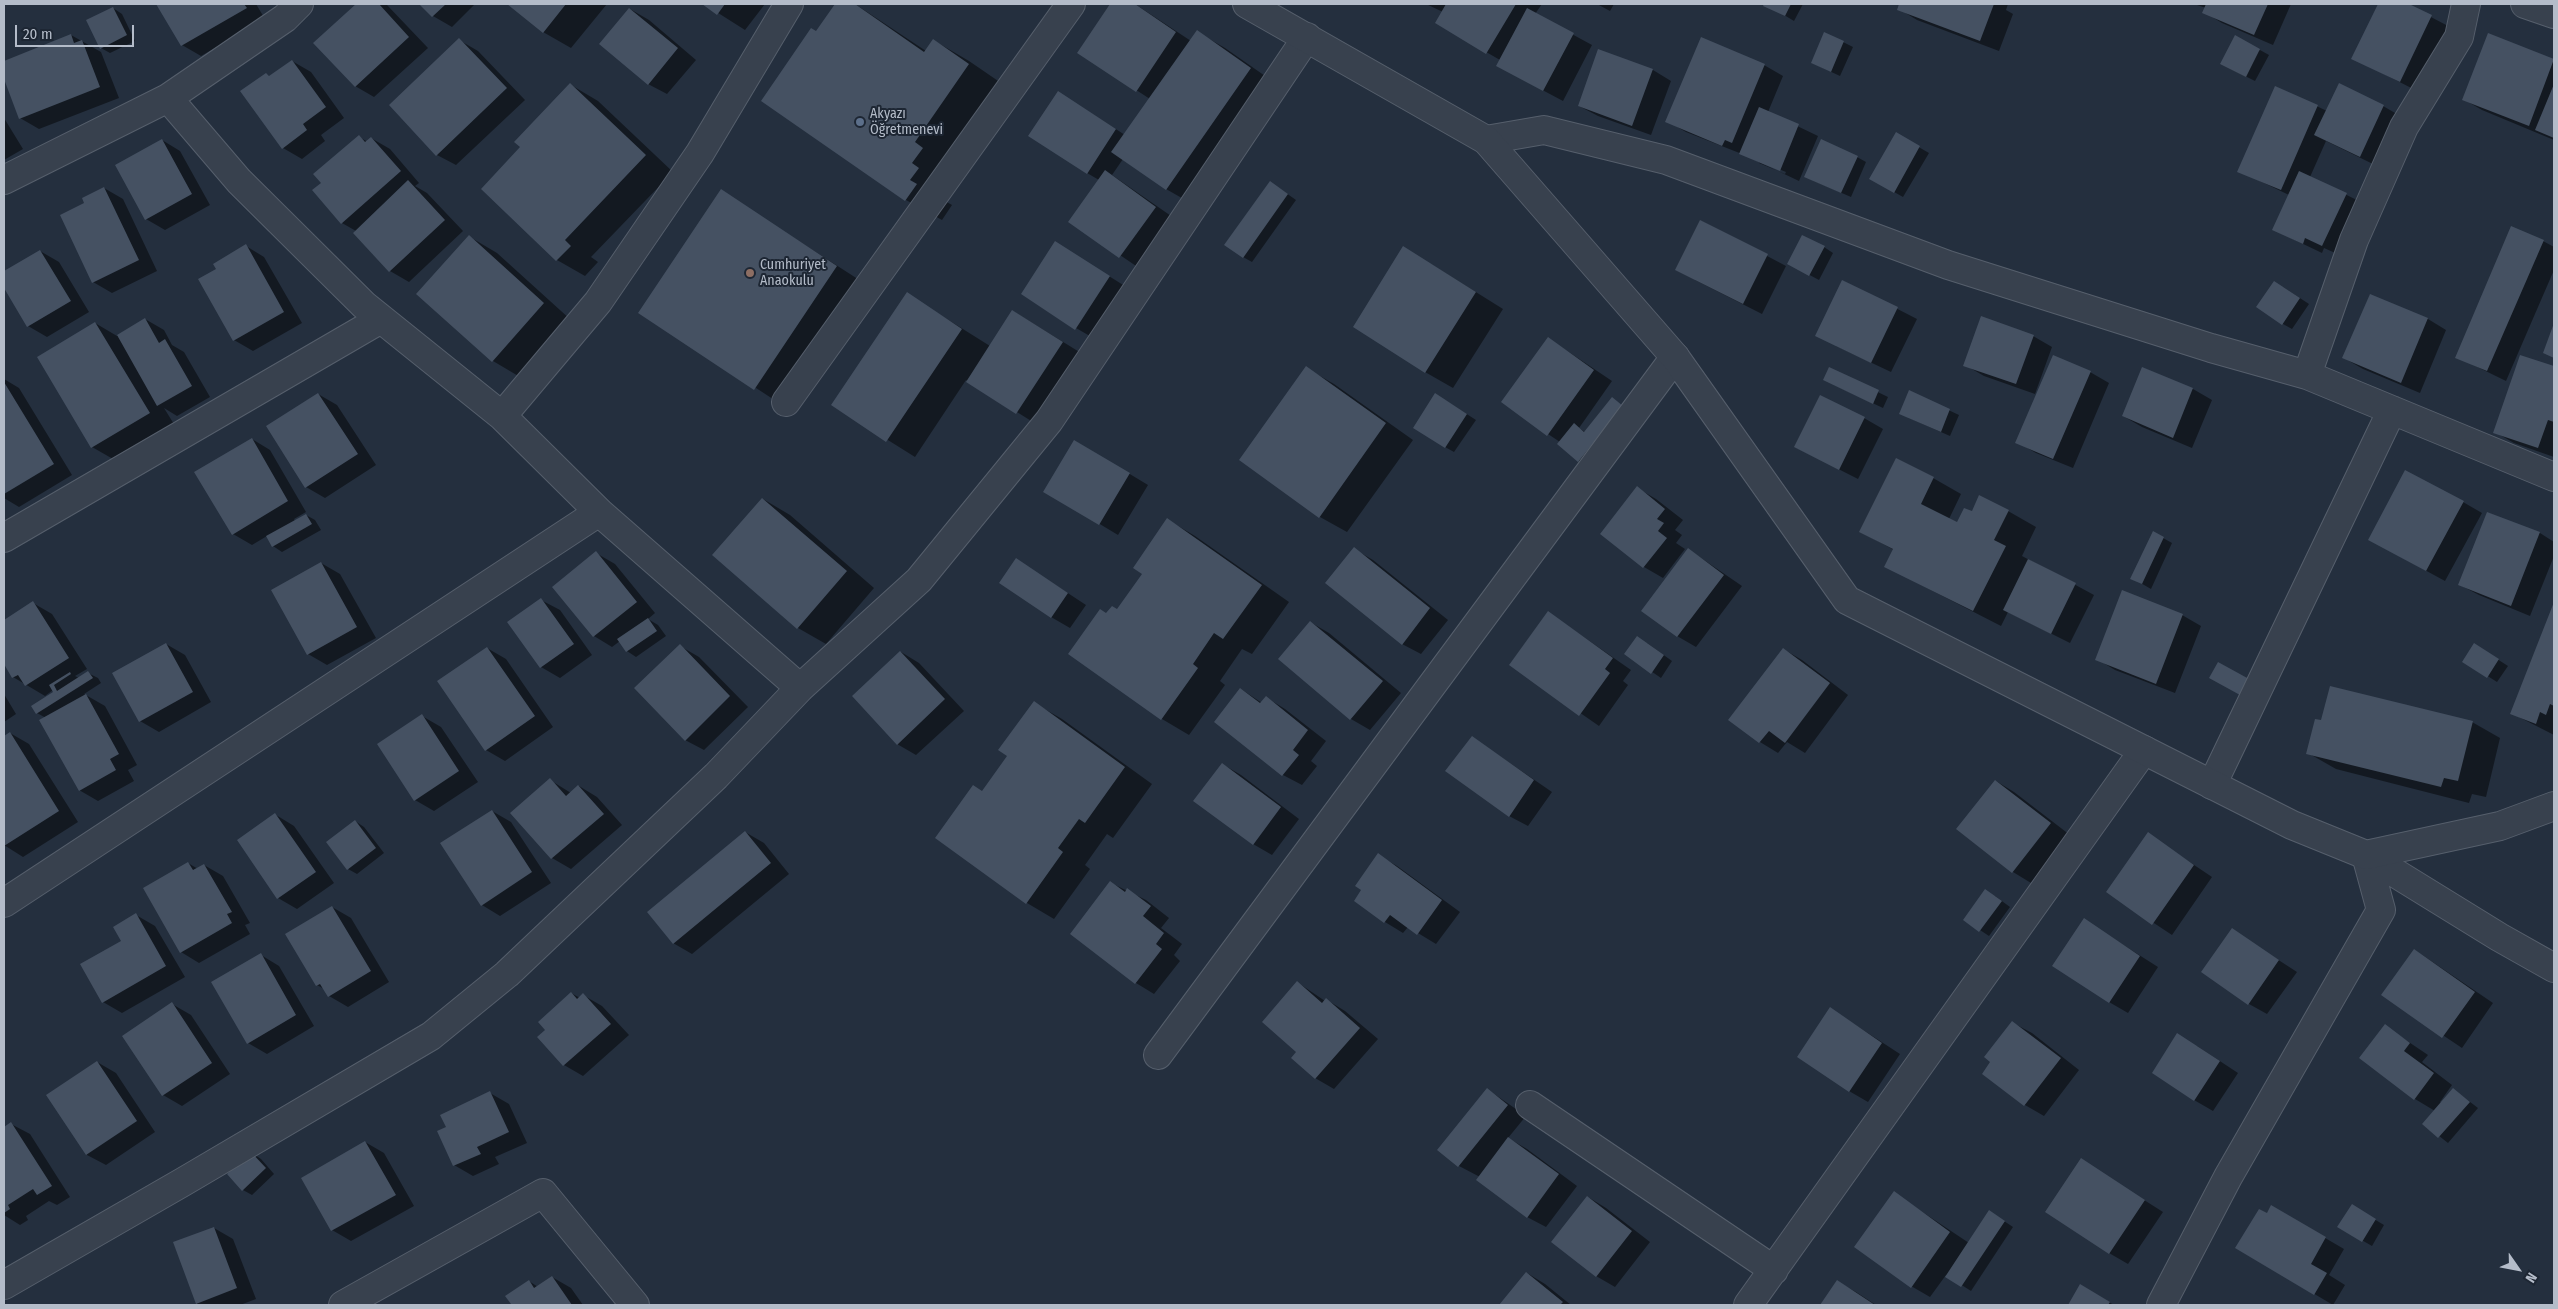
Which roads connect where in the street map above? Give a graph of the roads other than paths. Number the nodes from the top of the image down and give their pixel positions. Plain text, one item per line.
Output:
1 (299, 4) edge
2 (789, 4) edge
3 (1071, 4) edge
4 (1248, 4) edge
5 (2466, 4) edge
6 (2525, 4) edge
7 (2554, 14) edge
8 (1306, 37) junction
9 (168, 98) junction
10 (1486, 140) junction
11 (4, 180) edge
12 (381, 319) junction
13 (1675, 356) junction
14 (2307, 376) junction
15 (786, 402) dead end
16 (2392, 410) junction
17 (502, 416) junction
18 (2554, 477) edge
19 (599, 512) junction
20 (4, 538) edge
21 (800, 688) junction
22 (2144, 750) junction
23 (2212, 785) junction
24 (2554, 806) edge
25 (2366, 854) junction
26 (4, 903) edge
27 (2554, 968) edge
28 (1158, 1055) dead end
29 (1530, 1105) dead end
30 (1774, 1270) junction
31 (4, 1285) edge
32 (343, 1305) edge
33 (635, 1305) edge
34 (1748, 1305) edge
35 (2161, 1305) edge

1 - 9 street
2 - 17 street
3 - 15 street
4 - 8 street
5 - 14 street
6 - 7 street
8 - 10 street
8 - 21 street
9 - 11 street
9 - 12 street
10 - 13 street
10 - 14 street
12 - 17 street
12 - 20 street
13 - 22 street
13 - 28 street
14 - 16 street
16 - 18 street
16 - 23 street
17 - 19 street
19 - 21 street
19 - 26 street
21 - 31 street
22 - 23 street
22 - 30 street
23 - 25 street
24 - 25 street
25 - 27 street
25 - 35 street
29 - 30 street
30 - 34 street
32 - 33 street

